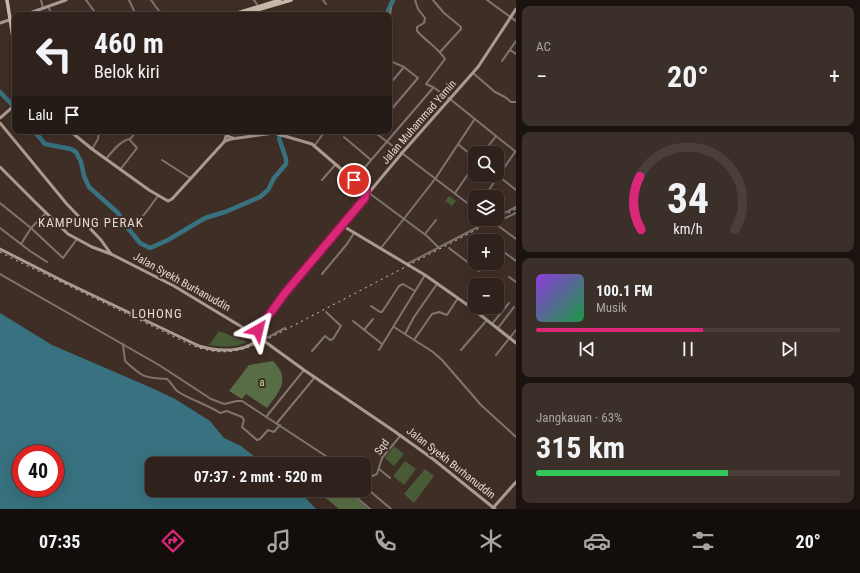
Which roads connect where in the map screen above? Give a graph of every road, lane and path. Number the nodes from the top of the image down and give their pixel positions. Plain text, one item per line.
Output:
1 (7, 0) edge
2 (41, 0) edge
3 (66, 0) edge
4 (86, 0) edge
5 (129, 0) edge
6 (151, 0) edge
7 (254, 0) edge
8 (291, 0) edge
9 (323, 0) edge
10 (415, 0) edge
11 (433, 0) edge
12 (487, 0) edge
13 (271, 1) edge
14 (282, 1) edge
15 (326, 4) dead end
16 (48, 6) junction
17 (258, 6) junction
18 (43, 8) junction
19 (391, 8) dead end
20 (516, 9) edge
21 (32, 12) edge
22 (51, 12) edge
23 (95, 12) edge
24 (135, 12) edge
25 (160, 12) edge
26 (240, 12) edge
27 (249, 12) edge
28 (390, 12) edge
29 (510, 17) junction
30 (10, 20) junction
31 (516, 21) edge
32 (0, 23) edge
33 (12, 32) edge
34 (516, 41) edge
35 (510, 50) junction
36 (440, 52) junction
37 (516, 54) edge
38 (502, 61) dead end
39 (392, 62) edge
40 (404, 68) junction
41 (473, 73) junction
42 (392, 82) edge
43 (433, 87) junction
44 (450, 99) junction
45 (516, 102) edge
46 (12, 108) edge
47 (392, 108) edge
48 (0, 118) edge
49 (474, 120) junction
50 (0, 123) edge
51 (74, 134) edge
52 (99, 134) edge
53 (135, 134) edge
54 (226, 134) edge
55 (227, 134) edge
56 (267, 134) edge
57 (280, 134) edge
58 (323, 134) edge
59 (378, 134) edge
60 (256, 136) joint
61 (496, 136) junction
62 (344, 137) dead end
63 (236, 138) junction
64 (130, 140) junction
65 (386, 141) junction
66 (224, 142) junction
67 (315, 145) junction
68 (459, 145) junction
69 (488, 146) edge
70 (92, 149) junction
71 (468, 152) edge
72 (515, 152) edge
73 (402, 153) junction
74 (106, 159) junction
75 (162, 160) dead end
76 (371, 160) junction
77 (336, 164) junction
78 (504, 167) edge
79 (0, 168) edge
80 (120, 170) junction
81 (468, 174) edge
82 (190, 178) junction
83 (435, 179) junction
84 (322, 180) dead end
85 (354, 180) junction
86 (504, 180) edge
87 (366, 190) junction
88 (516, 190) edge
89 (369, 193) junction
90 (455, 193) junction
91 (158, 196) junction
92 (365, 198) junction
93 (0, 203) edge
94 (468, 203) edge
95 (516, 207) edge
96 (46, 213) junction
97 (504, 213) edge
98 (516, 213) edge
99 (403, 219) junction
100 (504, 219) edge
101 (436, 220) dead end
102 (343, 226) junction
103 (479, 226) edge
104 (499, 226) edge
105 (0, 228) edge
106 (31, 228) junction
107 (134, 228) dead end
108 (354, 233) junction
109 (424, 234) junction
110 (77, 239) junction
111 (516, 239) edge
112 (21, 244) junction
113 (104, 245) junction
114 (439, 248) junction
115 (449, 248) dead end
116 (0, 249) edge
117 (381, 249) junction
118 (100, 250) junction
119 (504, 252) edge
120 (111, 254) junction
121 (516, 261) edge
122 (47, 262) dead end
123 (468, 262) edge
124 (407, 264) junction
125 (0, 274) edge
126 (322, 274) dead end
127 (425, 276) junction
128 (508, 277) dead end
129 (516, 282) edge
130 (437, 284) junction
131 (415, 291) junction
132 (458, 298) junction
133 (509, 303) dead end
134 (372, 306) dead end
135 (514, 307) dead end
136 (326, 312) dead end
137 (373, 320) dead end
138 (487, 320) junction
139 (354, 321) dead end
140 (492, 324) junction
141 (394, 327) junction
142 (285, 328) dead end
143 (497, 329) junction
144 (364, 330) junction
145 (516, 330) edge
146 (405, 334) junction
147 (254, 335) junction
148 (510, 338) junction
149 (262, 339) junction
150 (414, 340) junction
151 (516, 343) edge
152 (123, 344) junction
153 (382, 345) junction
154 (379, 350) dead end
155 (461, 350) dead end
156 (312, 351) dead end
157 (496, 355) dead end
158 (304, 370) junction
159 (314, 377) junction
160 (266, 417) junction
161 (277, 423) junction
162 (280, 425) junction
163 (401, 435) junction
164 (516, 437) edge
165 (328, 457) edge
166 (379, 469) junction
167 (371, 477) edge
168 (390, 478) dead end
169 (516, 482) edge
170 (371, 492) edge
171 (356, 497) edge
172 (494, 508) edge
173 (370, 509) edge
174 (391, 509) edge

1 - 30 main road
2 - 18 street
3 - 16 street
4 - 23 street
5 - 24 street
6 - 25 street
7 - 17 street
8 - 14 main road
9 - 15 street
10 - 36 street
11 - 36 street
12 - 29 street
13 - 14 main road
13 - 17 main road
14 - 27 main road
16 - 18 street
16 - 22 street
17 - 26 main road
18 - 21 street
19 - 28 street
20 - 29 street, Jalan Muhammad Yamin
29 - 31 street
29 - 41 street, Jalan Muhammad Yamin
30 - 32 street
30 - 33 main road
34 - 35 street
35 - 37 street
35 - 38 street
36 - 43 street
39 - 40 street
40 - 42 street
40 - 47 street
41 - 44 street, Jalan Muhammad Yamin
41 - 45 street
43 - 44 street
43 - 65 street
44 - 49 street
44 - 73 street, Jalan Muhammad Yamin
46 - 48 street
49 - 61 street
49 - 68 street
50 - 113 street
51 - 70 street
52 - 70 street
53 - 64 street
54 - 66 street
55 - 63 street
56 - 60 street
57 - 67 street
58 - 67 street
59 - 65 street
60 - 63 street
61 - 69 street
61 - 72 street
62 - 76 street
63 - 66 street
64 - 74 street
64 - 80 street
65 - 73 street
65 - 76 street
66 - 82 street
67 - 77 street
68 - 71 street
68 - 83 street
70 - 74 street
72 - 78 street
73 - 83 street
73 - 89 street, Jalan Muhammad Yamin
74 - 80 street
75 - 82 street
76 - 85 street
77 - 84 street
77 - 85 street
79 - 96 street, Jalan Syekh Burhanuddin
80 - 91 street
81 - 90 street
82 - 91 street
83 - 90 street
83 - 99 street
85 - 87 street
86 - 88 street
87 - 89 street
87 - 92 street
89 - 92 street, Jalan Muhammad Yamin
89 - 99 street
90 - 94 street
91 - 107 street
92 - 102 street, Jalan Muhammad Yamin
93 - 106 street
95 - 97 street
96 - 106 street
96 - 110 street, Jalan Syekh Burhanuddin
98 - 100 street
99 - 109 street
99 - 117 street
101 - 109 street
102 - 108 street
102 - 147 street, Jalan Muhammad Yamin
103 - 114 street
104 - 111 street
105 - 112 street
106 - 110 street
106 - 112 street
108 - 117 street
108 - 126 street
109 - 114 street
110 - 118 street, Jalan Syekh Burhanuddin
112 - 122 street
113 - 118 street
113 - 120 street
114 - 124 street
115 - 123 street
116 - 149 street
117 - 124 street
118 - 120 street, Jalan Syekh Burhanuddin
119 - 121 street
120 - 147 street, Jalan Syekh Burhanuddin
124 - 127 street
125 - 152 street
127 - 130 street
127 - 131 street
128 - 129 street
130 - 132 street
130 - 146 street
131 - 134 street
131 - 141 street
132 - 138 street
132 - 150 street
133 - 140 street
135 - 143 street
136 - 156 street
137 - 144 street
138 - 140 street
138 - 155 street
139 - 144 street
140 - 143 street
141 - 146 street
141 - 153 street
142 - 149 street
143 - 148 street
144 - 153 street
145 - 148 street
146 - 150 street
147 - 149 street, Jalan Syekh Burhanuddin
148 - 151 street
148 - 157 street
149 - 158 street, Jalan Syekh Burhanuddin
150 - 164 street
152 - 160 street
152 - 162 street
153 - 154 street
158 - 159 street, Jalan Syekh Burhanuddin
158 - 160 street
159 - 161 street
159 - 163 street, Jalan Syekh Burhanuddin
160 - 161 street
161 - 162 street
162 - 165 street
163 - 166 street, Sqd
163 - 172 street, Jalan Syekh Burhanuddin
166 - 167 street, Sqd
166 - 168 street, Sqd
169 - 172 street
170 - 174 street
171 - 173 street

